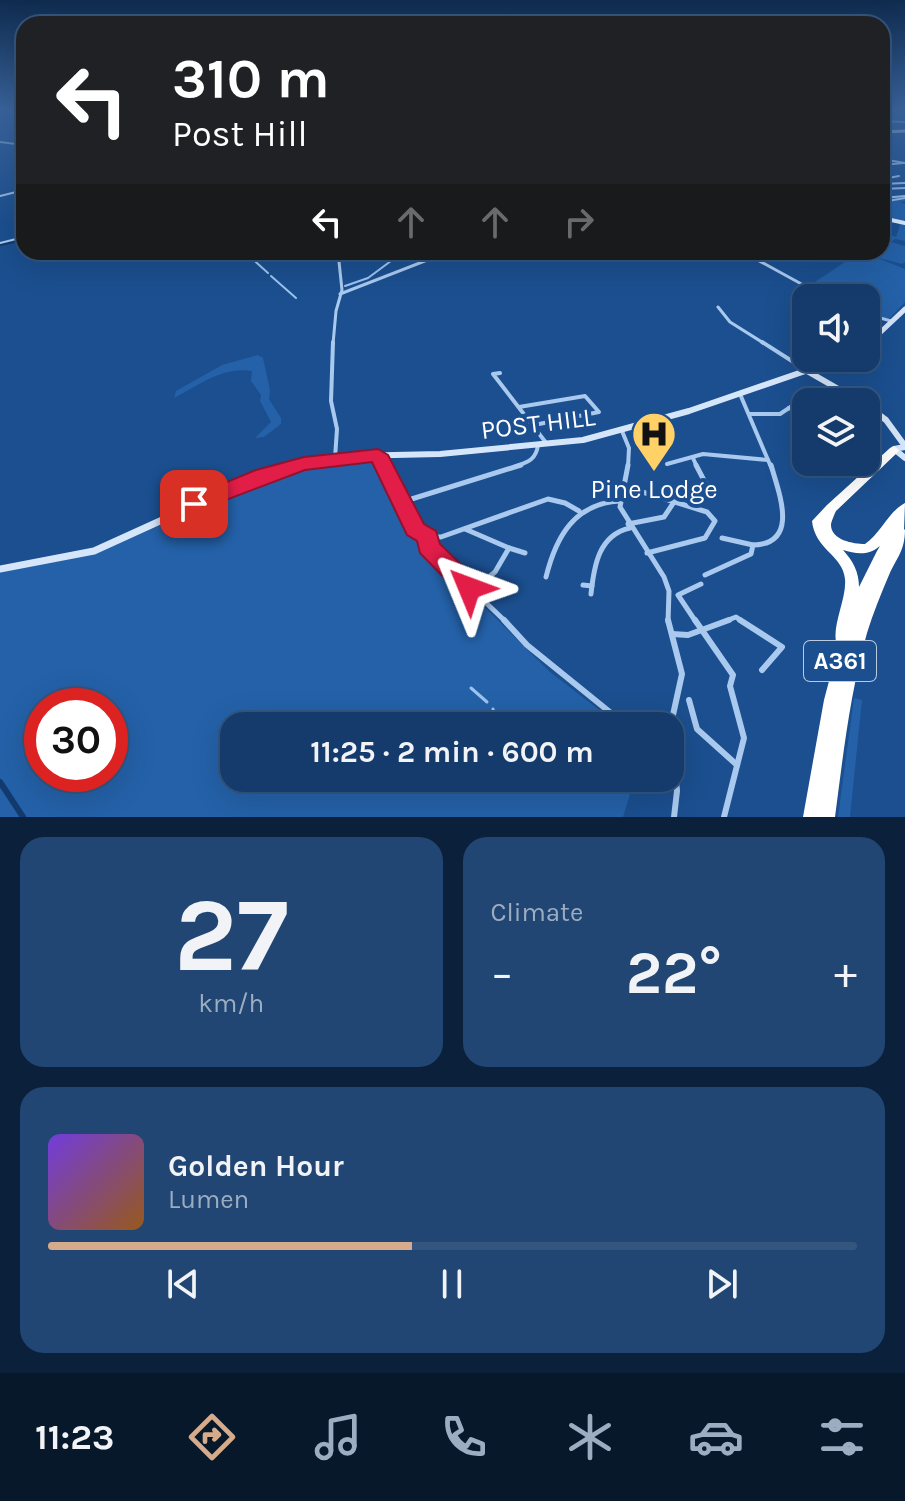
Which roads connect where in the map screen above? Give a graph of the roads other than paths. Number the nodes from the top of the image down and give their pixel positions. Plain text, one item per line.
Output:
1 (339, 260) edge
2 (432, 260) edge
3 (756, 260) edge
4 (797, 284) edge
5 (343, 291) junction
6 (718, 307) dead end
7 (905, 309) edge
8 (880, 318) edge
9 (893, 322) junction
10 (880, 334) edge
11 (792, 361) edge
12 (804, 372) edge
13 (809, 372) edge
14 (500, 373) dead end
15 (837, 388) edge
16 (740, 394) junction
17 (792, 406) edge
18 (519, 407) junction
19 (789, 408) junction
20 (792, 409) edge
21 (750, 414) junction
22 (880, 415) edge
23 (534, 425) junction
24 (622, 431) junction
25 (543, 444) junction
26 (899, 452) edge
27 (378, 455) junction
28 (335, 458) junction
29 (693, 458) junction
30 (768, 460) junction
31 (670, 462) dead end
32 (623, 486) junction
33 (708, 489) dead end
34 (619, 501) junction
35 (402, 502) junction
36 (674, 502) junction
37 (905, 507) edge
38 (831, 508) junction
39 (579, 511) junction
40 (905, 518) edge
41 (629, 526) junction
42 (465, 529) junction
43 (905, 534) edge
44 (428, 537) junction
45 (722, 538) dead end
46 (753, 545) junction
47 (509, 548) junction
48 (525, 553) dead end
49 (647, 553) junction
50 (449, 557) dead end
51 (0, 569) edge
52 (544, 572) dead end
53 (705, 575) dead end
54 (701, 584) dead end
55 (583, 585) dead end
56 (592, 586) junction
57 (591, 594) dead end
58 (702, 630) junction
59 (672, 634) junction
60 (842, 656) junction
61 (762, 670) dead end
62 (689, 700) dead end
63 (610, 712) edge
64 (674, 712) edge
65 (737, 765) junction
66 (677, 792) edge
67 (674, 817) edge
68 (724, 817) edge
69 (812, 817) edge
70 (826, 817) edge

1 - 5 street
2 - 5 street
3 - 4 street
5 - 28 street
6 - 11 street
7 - 9 street
8 - 9 street
9 - 10 street
12 - 16 street, POST HILL
13 - 15 street
14 - 18 street
16 - 21 street
16 - 24 street, POST HILL
17 - 19 street
18 - 23 street
18 - 23 street
19 - 20 street
19 - 21 street
21 - 30 street
22 - 26 street
23 - 25 street
24 - 25 street, POST HILL
24 - 32 street
25 - 27 street, POST HILL
25 - 35 street
26 - 38 highway
27 - 28 street, POST HILL
27 - 35 street
28 - 51 street, POST HILL
29 - 30 street
29 - 31 street
29 - 33 street
30 - 46 street
32 - 34 street
32 - 36 street
34 - 39 street
34 - 41 street
35 - 44 street
36 - 41 street
36 - 49 street
37 - 38 highway
38 - 60 highway, A361
39 - 42 street
39 - 52 street
40 - 60 highway, A361
41 - 49 street
41 - 56 street
42 - 44 street
42 - 47 street
43 - 70 highway, A361
44 - 63 street
45 - 46 street
46 - 53 street
47 - 48 street
47 - 50 street
49 - 59 street
54 - 58 street
55 - 56 street
56 - 57 street
58 - 59 street
58 - 61 street
58 - 65 street
59 - 64 street
60 - 69 highway, A361
62 - 65 street
65 - 68 street
66 - 67 street

